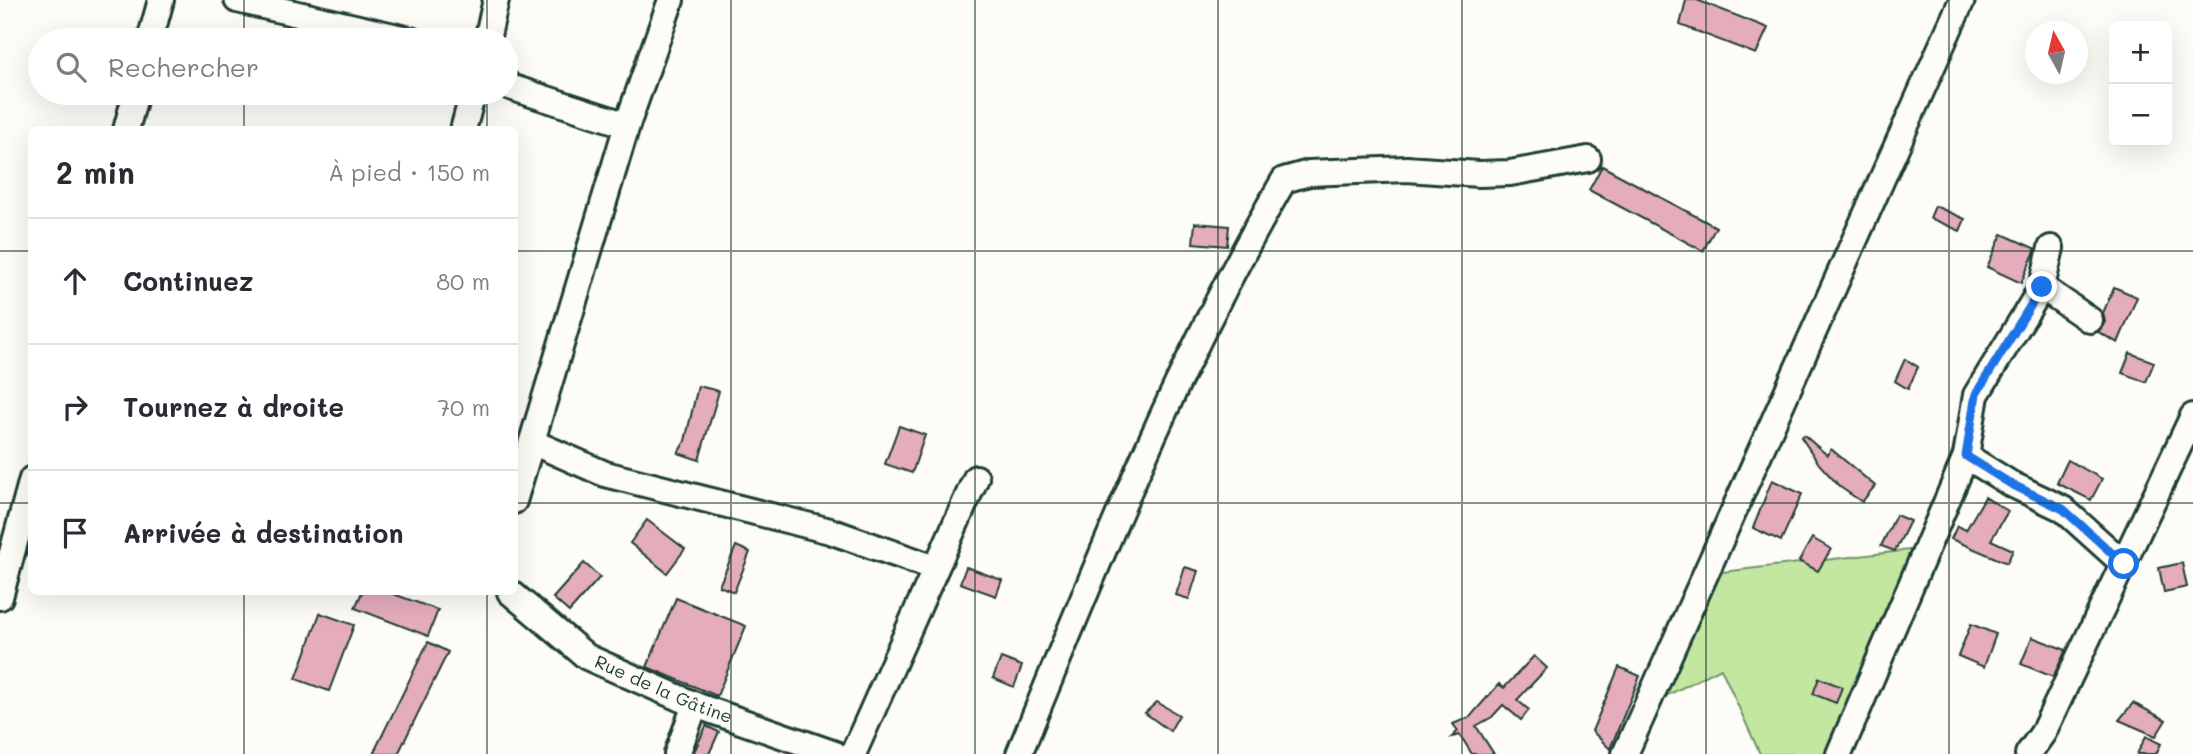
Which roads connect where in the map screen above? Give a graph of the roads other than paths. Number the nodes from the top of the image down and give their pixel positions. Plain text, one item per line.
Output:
1 (160, 0) edge
2 (237, 0) edge
3 (496, 0) edge
4 (671, 0) edge
5 (1962, 0) edge
6 (153, 28) edge
7 (359, 28) edge
8 (490, 28) edge
9 (518, 90) edge
10 (133, 105) edge
11 (470, 105) edge
12 (627, 125) junction
13 (127, 126) edge
14 (464, 126) edge
15 (1588, 159) dead end
16 (2051, 248) dead end
17 (2042, 287) junction
18 (2090, 320) dead end
19 (2193, 416) edge
20 (532, 442) junction
21 (1966, 456) junction
22 (976, 478) dead end
23 (518, 488) edge
24 (28, 494) edge
25 (2124, 564) junction
26 (935, 568) junction
27 (514, 595) edge
28 (0, 597) edge
29 (695, 705) junction
30 (677, 754) edge
31 (835, 754) edge
32 (853, 754) edge
33 (1019, 754) edge
34 (1625, 754) edge
35 (1839, 754) edge
36 (2028, 754) edge

1 - 6 street
2 - 7 street
3 - 8 street
4 - 12 street
5 - 34 street
9 - 12 street
10 - 13 street
11 - 14 street
12 - 20 street
15 - 33 street
16 - 17 street
17 - 18 street
17 - 21 street
19 - 25 street
20 - 23 street
20 - 26 street
21 - 25 street
21 - 35 street
22 - 26 street
24 - 28 street
25 - 36 street
26 - 32 street
27 - 29 street, Rue de la Gâtine
29 - 30 street
29 - 31 street, Rue de la Gâtine

